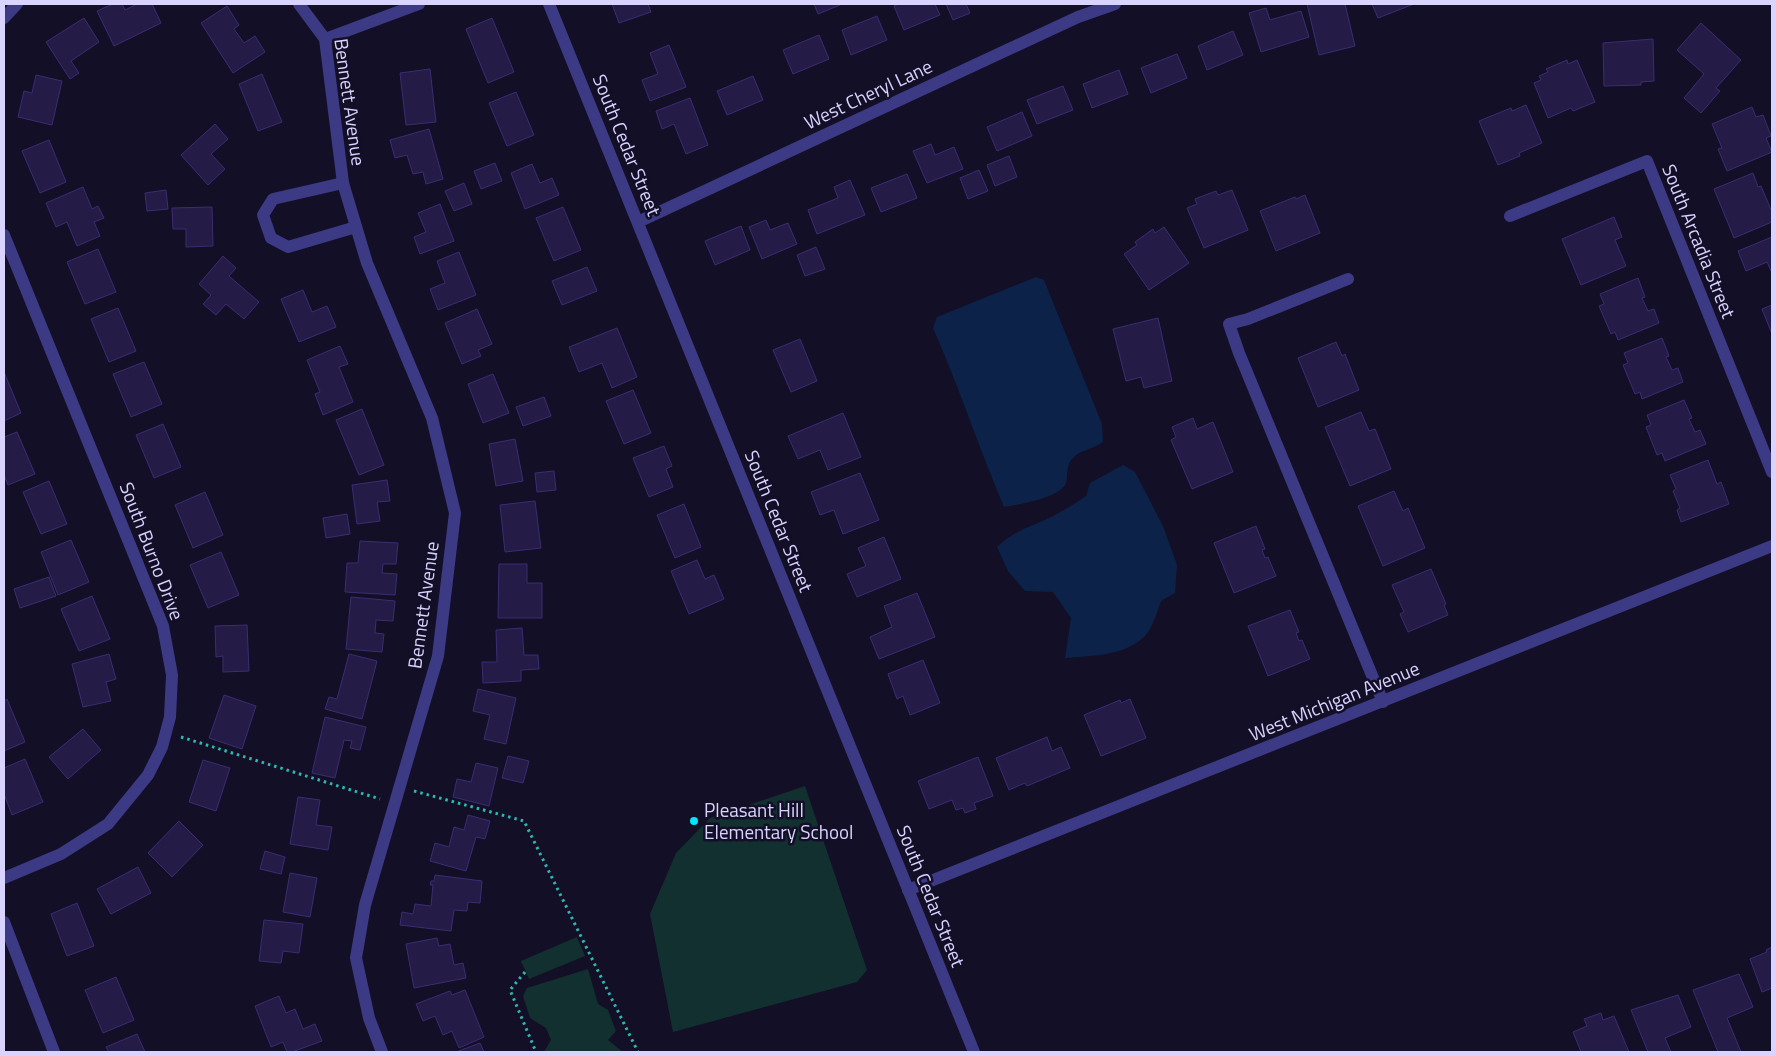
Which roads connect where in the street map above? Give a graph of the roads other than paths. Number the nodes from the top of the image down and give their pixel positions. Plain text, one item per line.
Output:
1 (17, 4) edge
2 (299, 4) edge
3 (419, 4) edge
4 (550, 4) edge
5 (1115, 4) edge
6 (4, 18) edge
7 (325, 38) junction
8 (343, 183) junction
9 (1510, 216) dead end
10 (638, 222) junction
11 (356, 227) junction
12 (4, 235) edge
13 (1348, 279) dead end
14 (1772, 472) edge
15 (1772, 546) edge
16 (1383, 702) junction
17 (4, 878) edge
18 (908, 890) junction
19 (4, 922) edge
20 (54, 1052) edge
21 (382, 1052) edge
22 (974, 1052) edge

1 - 6 street
2 - 7 street, Bennett Avenue
3 - 7 street
4 - 10 street, South Cedar Street
5 - 10 street, West Cheryl Lane
7 - 8 street, Bennett Avenue
8 - 11 street, Bennett Avenue
8 - 11 street, Bennett Avenue
9 - 14 street, South Arcadia Street
10 - 18 street, South Cedar Street
11 - 21 street, Bennett Avenue
12 - 17 street, South Burno Drive
13 - 16 street
15 - 16 street, West Michigan Avenue
16 - 18 street, West Michigan Avenue
18 - 22 street, South Cedar Street
19 - 20 street

